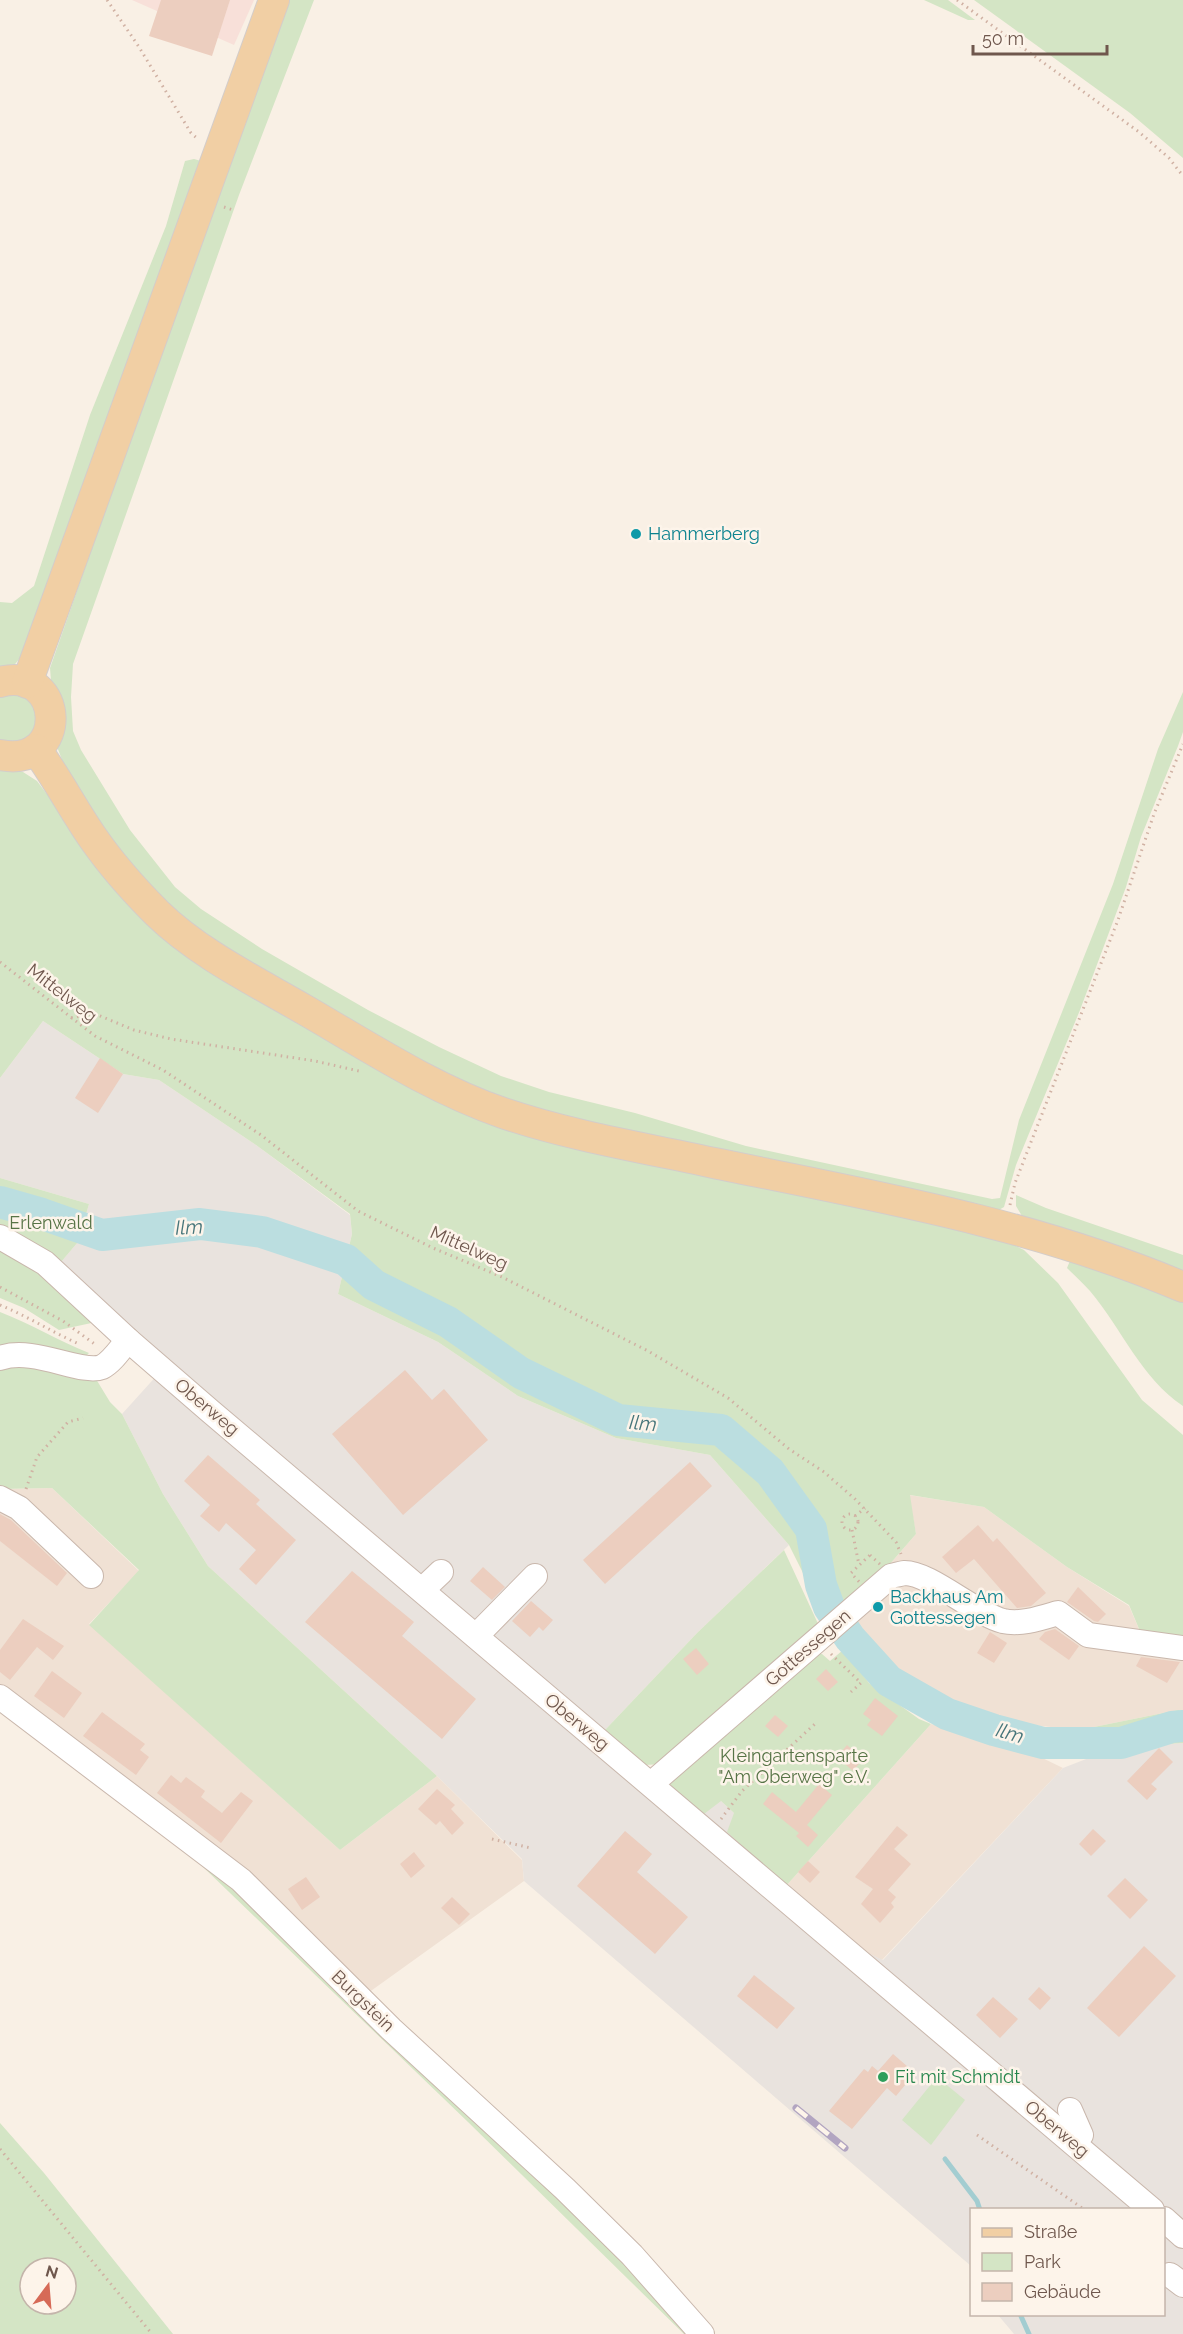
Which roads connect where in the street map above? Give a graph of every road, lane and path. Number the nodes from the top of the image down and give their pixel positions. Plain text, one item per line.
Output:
1 (107, 0) edge
2 (274, 0) edge
3 (957, 0) edge
4 (219, 152) junction
5 (1183, 176) edge
6 (14, 682) edge
7 (1183, 744) edge
8 (36, 749) junction
9 (0, 755) edge
10 (0, 963) edge
11 (71, 1018) junction
12 (360, 1071) dead end
13 (1005, 1225) junction
14 (0, 1237) edge
15 (0, 1287) edge
16 (1183, 1287) edge
17 (0, 1305) edge
18 (120, 1348) junction
19 (0, 1358) edge
20 (83, 1418) dead end
21 (10, 1503) edge
22 (865, 1508) junction
23 (855, 1516) junction
24 (852, 1530) junction
25 (859, 1565) dead end
26 (441, 1572) dead end
27 (906, 1573) junction
28 (92, 1576) dead end
29 (535, 1576) dead end
30 (422, 1590) junction
31 (476, 1636) junction
32 (822, 1636) junction
33 (1183, 1648) edge
34 (850, 1692) dead end
35 (0, 1697) edge
36 (817, 1722) dead end
37 (651, 1784) junction
38 (710, 1836) junction
39 (492, 1839) dead end
40 (531, 1848) dead end
41 (1070, 2110) dead end
42 (1082, 2134) junction
43 (977, 2135) dead end
44 (0, 2149) edge
45 (1082, 2208) edge
46 (1150, 2208) edge
47 (1165, 2220) edge
48 (1183, 2236) edge
49 (152, 2334) edge
50 (702, 2334) edge

1 - 4 path
2 - 4 main road
3 - 5 path
4 - 6 main road
6 - 8 main road
7 - 13 path
8 - 9 main road
8 - 13 main road
10 - 11 path, Mittelweg
11 - 12 path
11 - 22 path, Mittelweg
13 - 16 main road
14 - 18 street, Oberweg
15 - 18 path
17 - 18 path
18 - 19 street
18 - 30 street, Oberweg
20 - 21 path
21 - 28 street
22 - 23 path
22 - 27 path, Mittelweg
23 - 24 path
23 - 24 path
24 - 25 path
26 - 30 street
27 - 32 street, Gottessegen
27 - 33 street
29 - 31 street
30 - 31 street, Oberweg
31 - 37 street, Oberweg
32 - 34 path
32 - 37 street, Gottessegen
35 - 50 street, Burgstein
36 - 38 path
37 - 38 street, Oberweg
38 - 42 street, Oberweg
39 - 40 path
41 - 42 street
42 - 46 street, Oberweg
43 - 45 path
44 - 49 path
47 - 48 street

